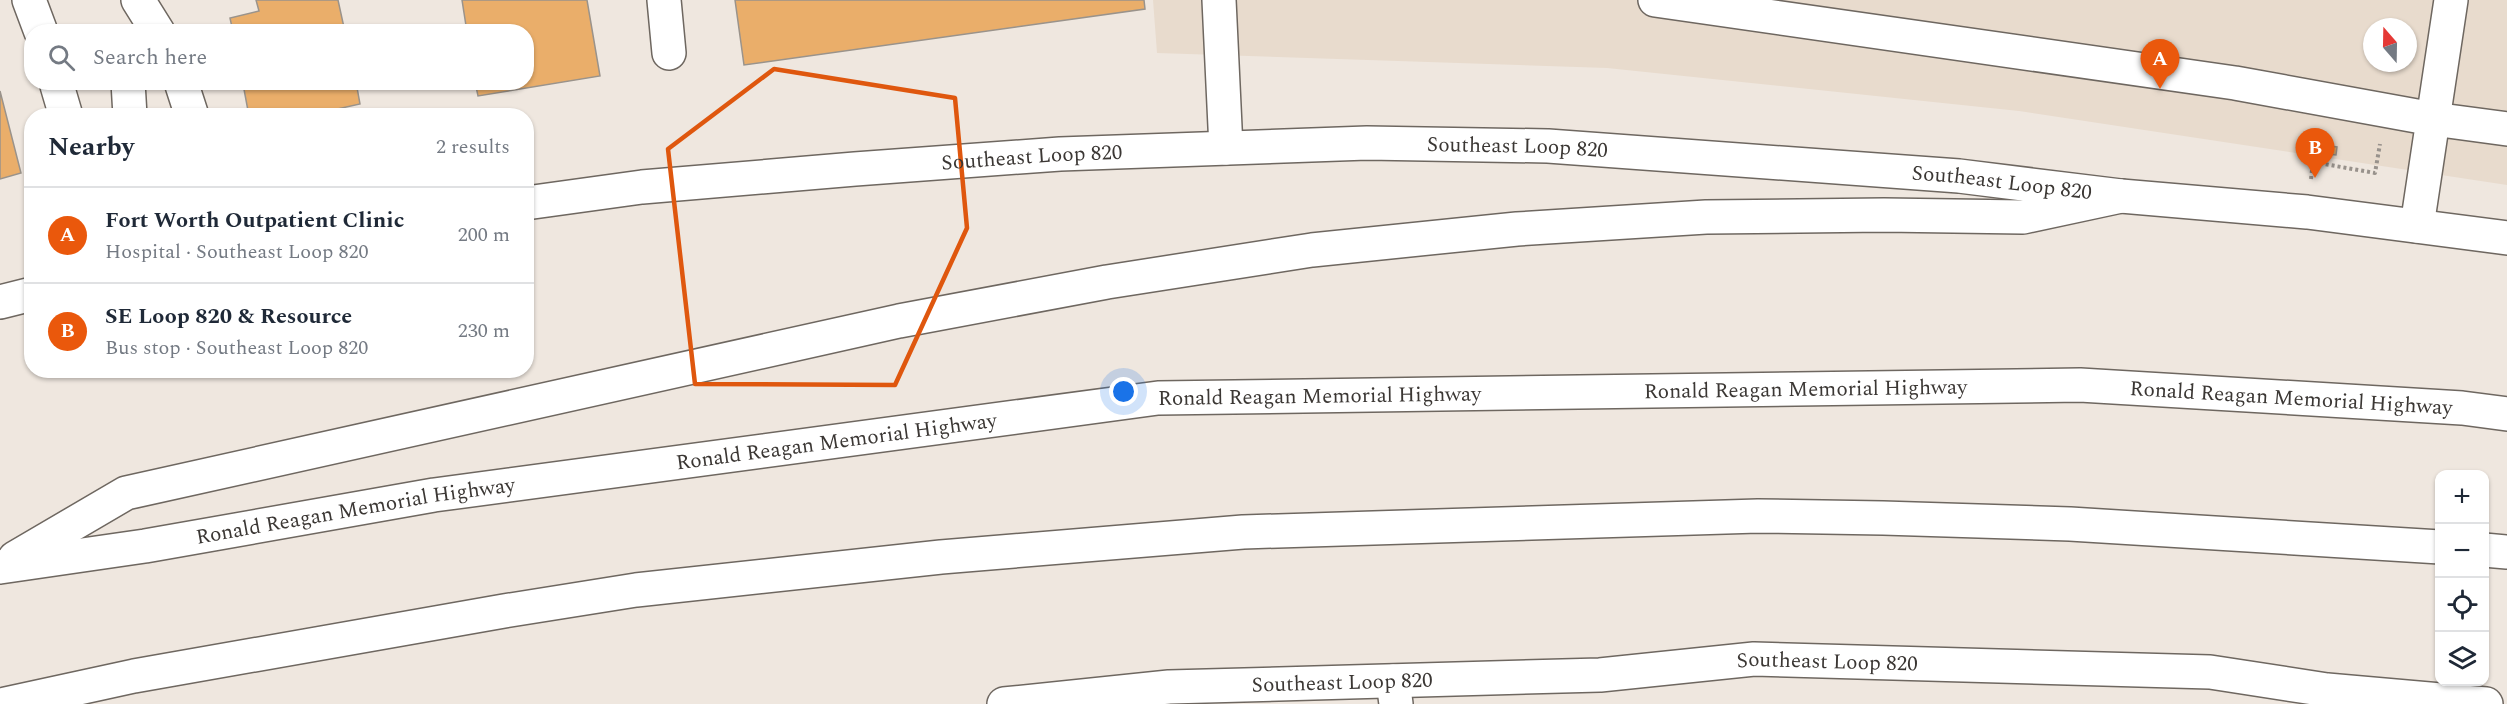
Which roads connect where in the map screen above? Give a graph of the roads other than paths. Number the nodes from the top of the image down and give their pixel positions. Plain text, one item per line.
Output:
1 (29, 0) edge
2 (137, 0) edge
3 (664, 0) edge
4 (1219, 0) edge
5 (1655, 0) edge
6 (2451, 0) edge
7 (38, 24) edge
8 (132, 24) edge
9 (153, 24) edge
10 (669, 53) dead end
11 (58, 90) edge
12 (128, 90) edge
13 (184, 90) edge
14 (64, 108) edge
15 (130, 108) edge
16 (189, 108) edge
17 (2433, 119) junction
18 (2507, 129) edge
19 (1226, 148) junction
20 (2121, 196) junction
21 (534, 202) edge
22 (2417, 226) junction
23 (2507, 238) edge
24 (24, 296) edge
25 (0, 302) edge
26 (2507, 414) edge
27 (2435, 547) edge
28 (2489, 550) edge
29 (2507, 552) edge
30 (0, 567) edge
31 (1169, 687) junction
32 (1395, 692) edge
33 (2314, 696) edge
34 (5, 704) edge
35 (1004, 704) edge
36 (1103, 704) edge
37 (2486, 704) edge

1 - 7 main road
2 - 8 main road
2 - 9 main road
3 - 10 main road
4 - 19 main road
5 - 17 main road
6 - 17 main road
11 - 14 main road
12 - 15 main road
13 - 16 main road
17 - 18 main road
17 - 22 main road
19 - 20 main road, Southeast Loop 820
19 - 21 main road, Southeast Loop 820
20 - 22 main road, Southeast Loop 820
20 - 30 main road
22 - 23 main road, Southeast Loop 820
24 - 25 main road
26 - 30 main road, Ronald Reagan Memorial Highway
27 - 34 main road
28 - 29 main road
31 - 32 main road, Southeast Loop 820
31 - 35 main road, Southeast Loop 820
31 - 36 main road, Southeast Loop 820
32 - 33 main road, Southeast Loop 820
33 - 37 main road, Southeast Loop 820

